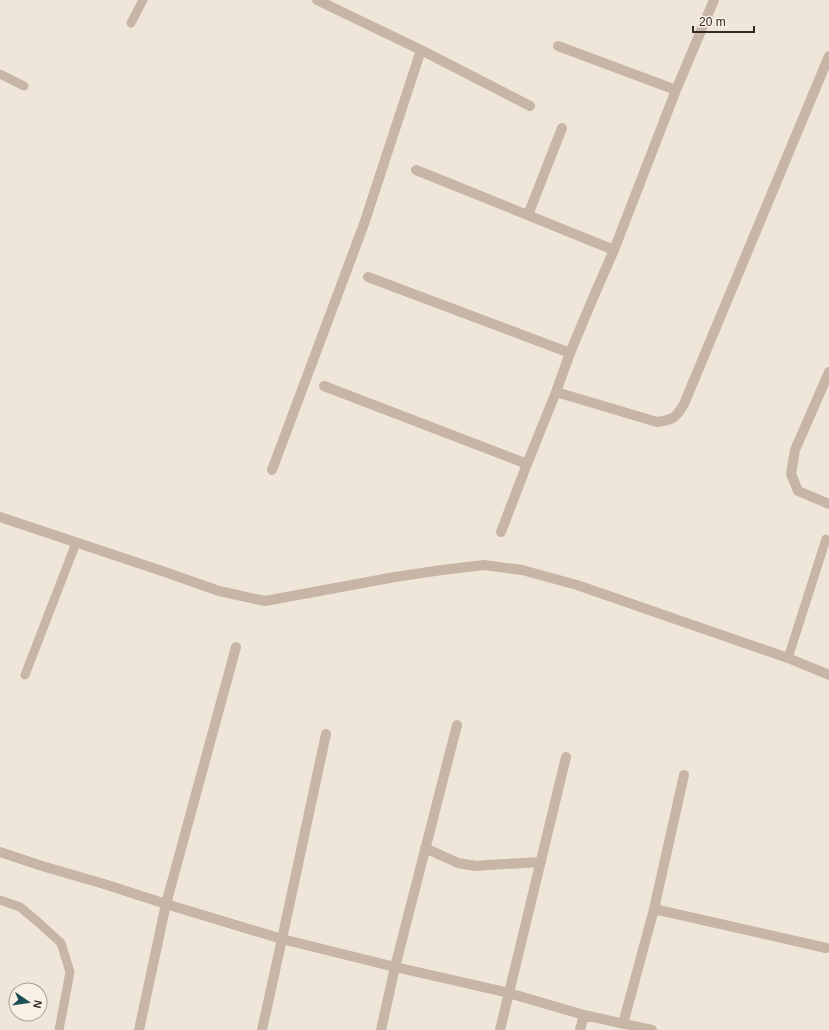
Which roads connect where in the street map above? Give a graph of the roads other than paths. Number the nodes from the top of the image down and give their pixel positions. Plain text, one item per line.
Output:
1 (143, 0) edge
2 (317, 0) edge
3 (714, 0) edge
4 (131, 22) dead end
5 (558, 46) dead end
6 (421, 50) junction
7 (829, 56) edge
8 (0, 74) edge
9 (24, 86) dead end
10 (676, 90) junction
11 (530, 106) dead end
12 (562, 128) dead end
13 (416, 170) dead end
14 (528, 215) junction
15 (614, 250) junction
16 (368, 277) dead end
17 (570, 353) junction
18 (829, 372) edge
19 (324, 386) dead end
20 (556, 392) junction
21 (526, 464) junction
22 (272, 470) dead end
23 (829, 504) edge
24 (0, 517) edge
25 (502, 532) dead end
26 (826, 540) dead end
27 (76, 542) junction
28 (236, 647) dead end
29 (788, 658) junction
30 (25, 675) dead end
31 (829, 675) edge
32 (457, 725) dead end
33 (326, 734) dead end
34 (566, 757) dead end
35 (684, 775) dead end
36 (425, 848) junction
37 (0, 852) edge
38 (541, 862) junction
39 (0, 900) edge
40 (166, 904) junction
41 (654, 909) junction
42 (282, 939) junction
43 (826, 948) dead end
44 (395, 967) junction
45 (509, 993) junction
46 (584, 1015) junction
47 (623, 1024) junction
48 (59, 1030) edge
49 (139, 1030) edge
50 (262, 1030) edge
51 (381, 1030) edge
52 (500, 1030) edge
53 (580, 1030) edge
54 (652, 1030) edge

1 - 4 lane
2 - 6 street
3 - 10 street
5 - 10 street
6 - 11 street
6 - 22 street
7 - 20 street
8 - 9 lane
10 - 15 street
12 - 14 street
13 - 14 street
14 - 15 street
15 - 17 street
16 - 17 street
17 - 20 street
18 - 23 street
19 - 21 street
20 - 21 street
21 - 25 street
24 - 27 street
26 - 29 lane
27 - 29 street
27 - 30 lane
28 - 40 street
29 - 31 street
32 - 36 street
33 - 42 street
34 - 38 street
35 - 41 street
36 - 38 street
36 - 44 street
37 - 40 street
38 - 45 street
39 - 48 lane
40 - 42 street
40 - 49 street
41 - 43 street
41 - 47 street
42 - 44 street
42 - 50 street
44 - 45 street
44 - 51 street
45 - 46 street
45 - 52 street
46 - 47 street
46 - 53 street
47 - 54 street

